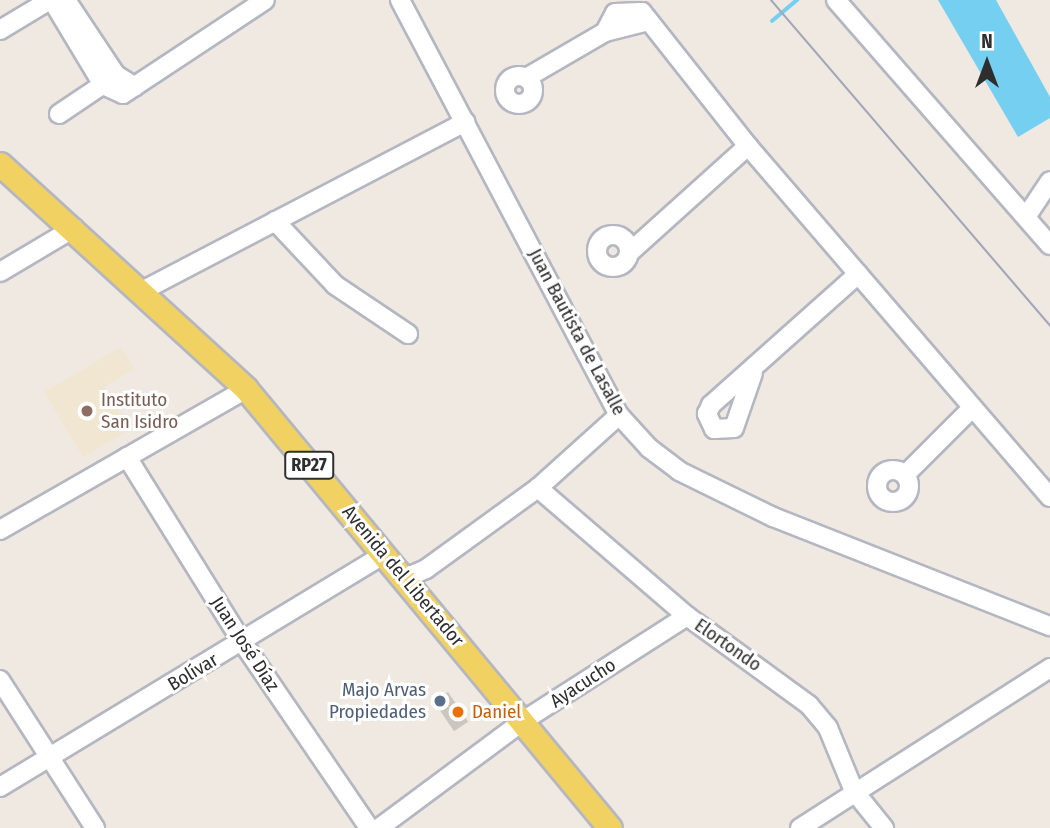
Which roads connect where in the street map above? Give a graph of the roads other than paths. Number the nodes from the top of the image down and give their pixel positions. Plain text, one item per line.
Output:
1 (51, 0) edge
2 (66, 0) edge
3 (265, 0) edge
4 (400, 0) edge
5 (836, 0) edge
6 (0, 30) edge
7 (90, 50) junction
8 (526, 78) dead end
9 (109, 80) junction
10 (59, 114) dead end
11 (465, 122) junction
12 (748, 146) junction
13 (0, 164) edge
14 (1050, 181) edge
15 (1026, 217) junction
16 (275, 221) junction
17 (74, 228) junction
18 (1050, 245) edge
19 (629, 253) dead end
20 (0, 272) edge
21 (858, 274) junction
22 (142, 291) junction
23 (408, 334) dead end
24 (753, 373) dead end
25 (246, 389) junction
26 (972, 408) junction
27 (619, 415) junction
28 (127, 457) junction
29 (905, 475) dead end
30 (538, 488) junction
31 (1050, 497) edge
32 (0, 530) edge
33 (385, 554) junction
34 (405, 578) junction
35 (1018, 612) junction
36 (1050, 615) edge
37 (687, 616) junction
38 (1050, 626) edge
39 (243, 643) junction
40 (1050, 668) edge
41 (0, 680) edge
42 (523, 721) junction
43 (50, 758) junction
44 (0, 787) edge
45 (855, 791) junction
46 (95, 828) edge
47 (369, 828) edge
48 (379, 828) edge
49 (610, 828) edge
50 (800, 828) edge
51 (884, 828) edge

1 - 6 street
1 - 7 street
2 - 7 street
3 - 9 street
4 - 11 street, Juan Bautista de Lasalle
5 - 15 street
7 - 9 street
8 - 12 street
9 - 10 street
11 - 16 street
11 - 27 street, Juan Bautista de Lasalle
12 - 19 street
12 - 21 street
13 - 17 main road, Avenida del Libertador / RP27
14 - 15 street
15 - 18 street
16 - 22 street
16 - 23 street
17 - 20 street
17 - 22 main road, Avenida del Libertador / RP27
21 - 24 street
21 - 26 street
22 - 25 main road, Avenida del Libertador / RP27
25 - 28 street
25 - 33 main road, Avenida del Libertador / RP27
26 - 29 street
26 - 31 street
27 - 30 street
27 - 35 street, Juan Bautista de Lasalle
28 - 32 street
28 - 39 street, Juan José Díaz
30 - 34 street
30 - 37 street, Elortondo
33 - 34 main road, Avenida del Libertador / RP27
33 - 39 street, Bolívar
34 - 42 main road, Avenida del Libertador / RP27
35 - 36 street, Juan Bautista de Lasalle
35 - 38 street, Juan Bautista de Lasalle
37 - 42 street, Ayacucho
37 - 45 street, Elortondo
39 - 43 street, Bolívar
39 - 47 street, Juan José Díaz
40 - 45 street
41 - 43 street
42 - 48 street, Ayacucho
42 - 49 main road, Avenida del Libertador / RP27
43 - 44 street, Bolívar
43 - 46 street
45 - 50 street
45 - 51 street, Elortondo

